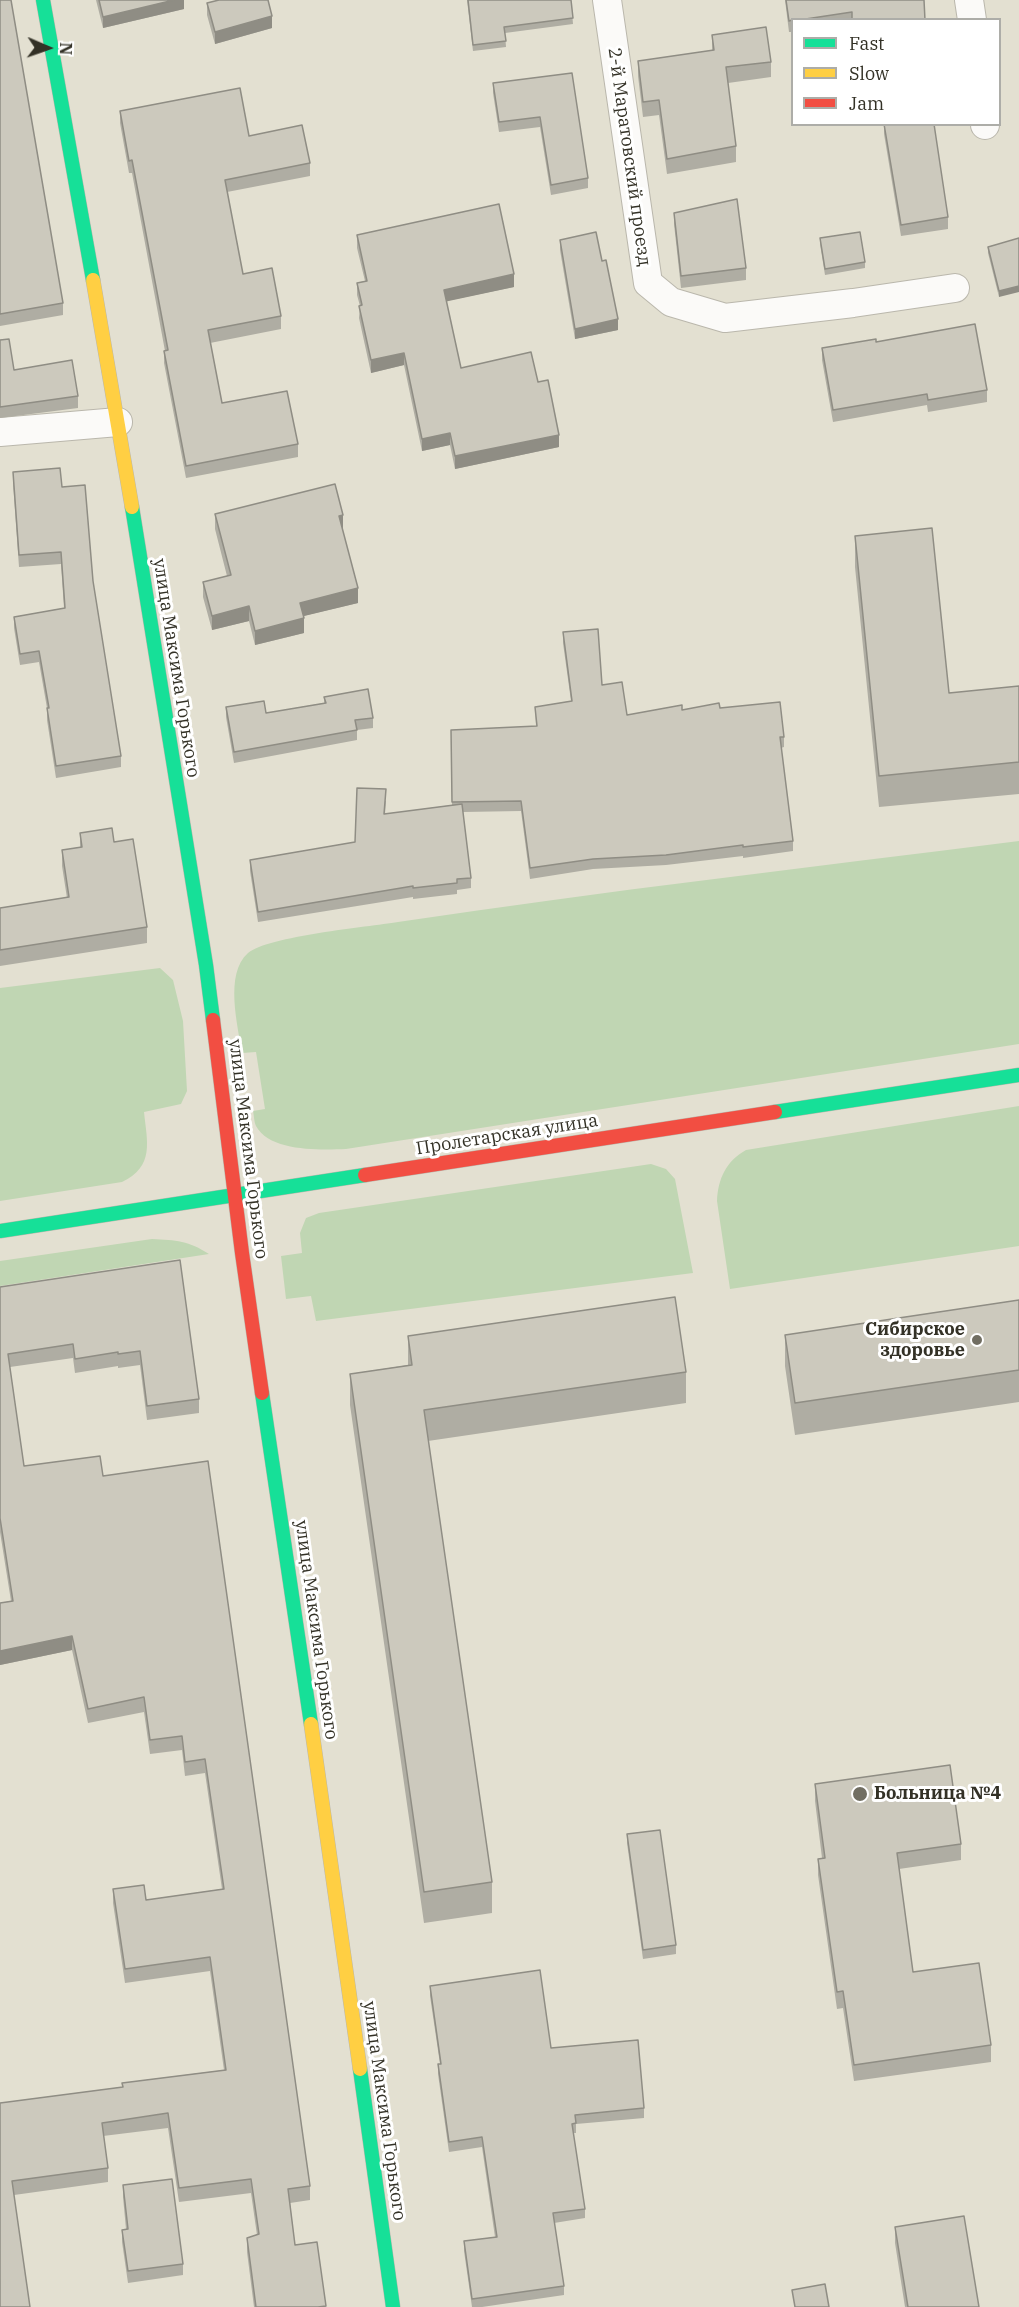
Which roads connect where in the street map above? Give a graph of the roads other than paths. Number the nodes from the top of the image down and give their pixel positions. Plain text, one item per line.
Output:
1 (43, 0) edge
2 (607, 0) edge
3 (969, 0) edge
4 (972, 18) edge
5 (955, 288) dead end
6 (118, 422) junction
7 (0, 432) edge
8 (1019, 1074) edge
9 (235, 1194) junction
10 (0, 1231) edge
11 (393, 2307) edge

1 - 6 street, улица Максима Горького
2 - 5 street, 2-й Маратовский проезд
3 - 4 street
6 - 7 street
6 - 9 street, улица Максима Горького
8 - 9 street, Пролетарская улица
9 - 10 street, Пролетарская улица
9 - 11 street, улица Максима Горького

